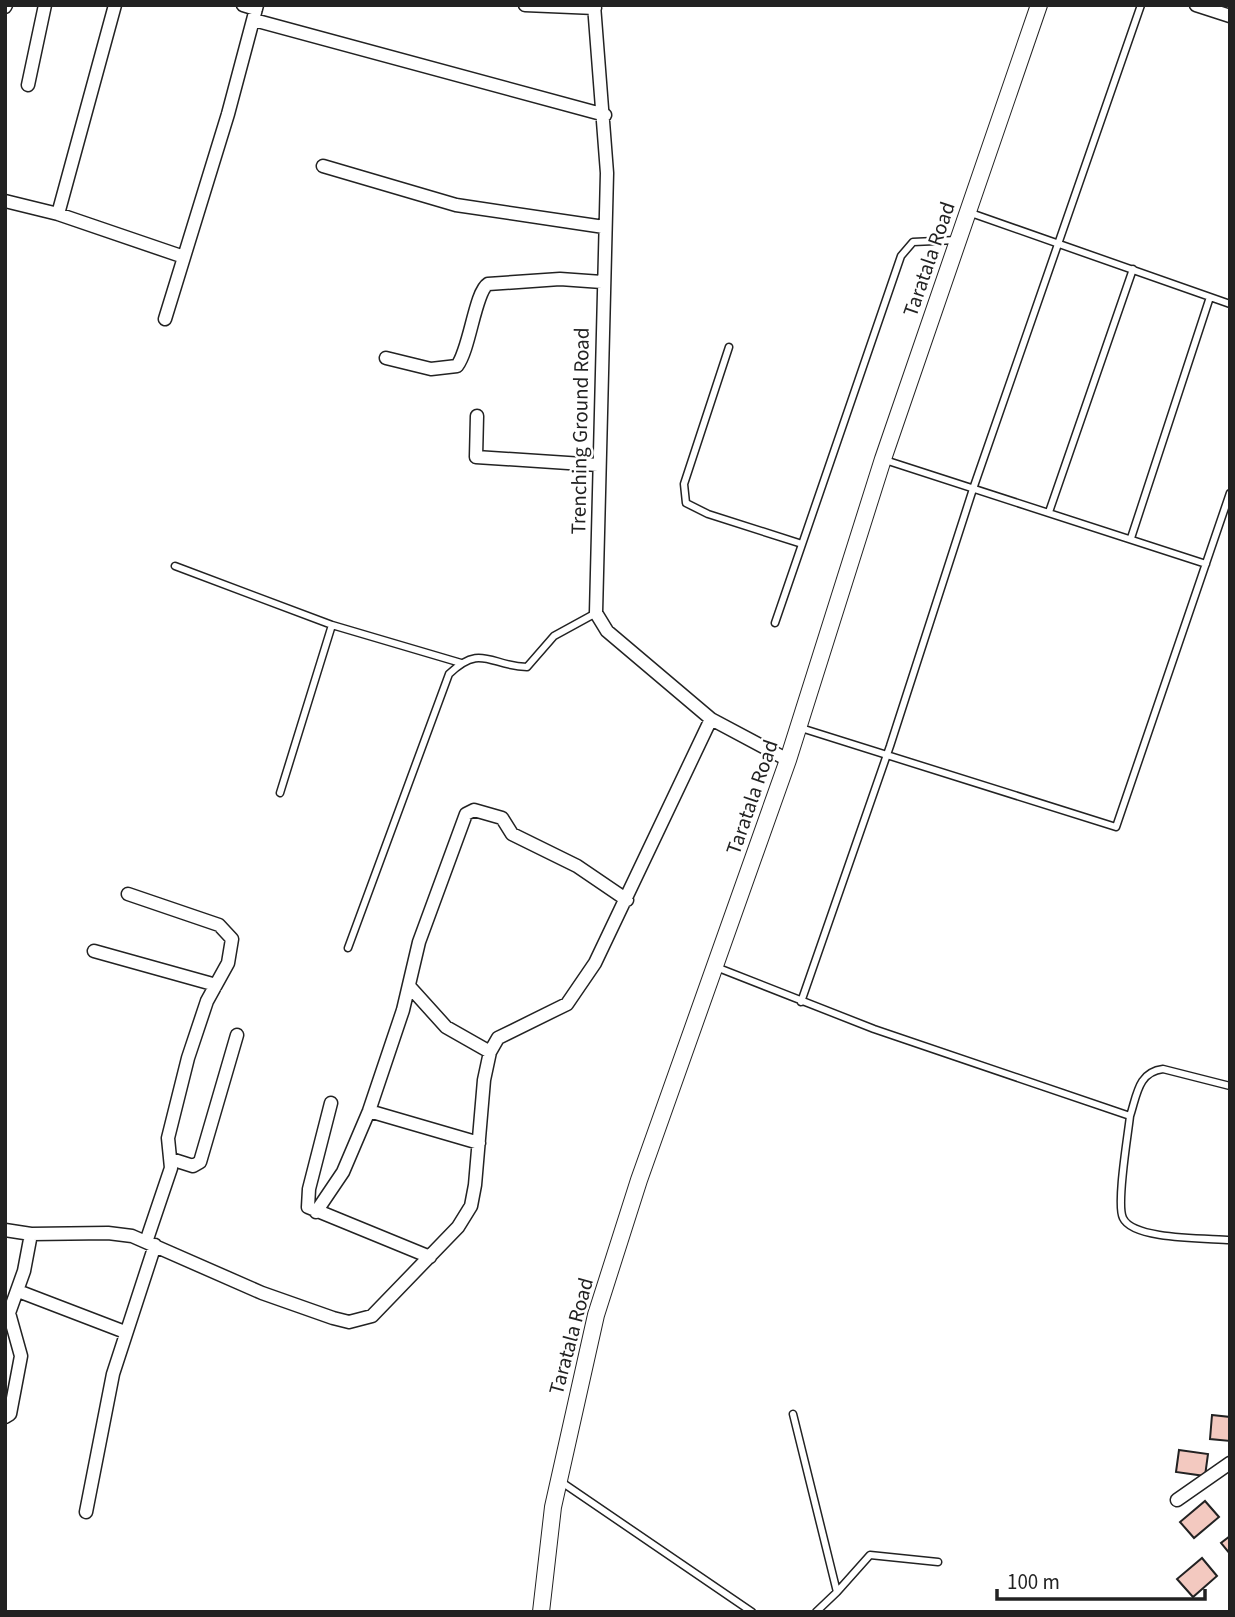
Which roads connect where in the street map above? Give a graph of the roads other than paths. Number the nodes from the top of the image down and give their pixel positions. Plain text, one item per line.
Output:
1 (46, 5) edge
2 (114, 5) edge
3 (243, 5) edge
4 (524, 5) edge
5 (1039, 5) edge
6 (1141, 5) edge
7 (1196, 5) edge
8 (595, 7) edge
9 (256, 11) edge
10 (1230, 16) edge
11 (28, 85) dead end
12 (604, 115) junction
13 (323, 166) dead end
14 (5, 201) edge
15 (968, 212) junction
16 (58, 214) junction
17 (604, 227) junction
18 (959, 240) junction
19 (1060, 243) junction
20 (184, 257) junction
21 (1133, 269) junction
22 (602, 282) junction
23 (1210, 297) junction
24 (1230, 304) edge
25 (165, 319) dead end
26 (729, 347) dead end
27 (386, 358) dead end
28 (477, 416) dead end
29 (883, 459) junction
30 (598, 465) junction
31 (973, 489) junction
32 (1230, 493) edge
33 (1049, 512) junction
34 (1131, 538) junction
35 (802, 544) junction
36 (1206, 564) junction
37 (175, 566) dead end
38 (596, 613) junction
39 (775, 623) dead end
40 (332, 625) junction
41 (461, 663) junction
42 (711, 719) junction
43 (799, 727) junction
44 (887, 756) junction
45 (788, 760) junction
46 (280, 793) dead end
47 (128, 894) dead end
48 (627, 900) junction
49 (348, 948) dead end
50 (94, 950) dead end
51 (715, 966) junction
52 (216, 985) junction
53 (409, 985) junction
54 (801, 1002) junction
55 (237, 1035) dead end
56 (490, 1052) junction
57 (1230, 1086) edge
58 (331, 1103) dead end
59 (369, 1111) junction
60 (1130, 1116) junction
61 (479, 1143) junction
62 (171, 1159) junction
63 (316, 1212) junction
64 (5, 1230) edge
65 (31, 1234) junction
66 (1230, 1240) edge
67 (150, 1243) junction
68 (430, 1257) junction
69 (18, 1291) junction
70 (125, 1332) junction
71 (793, 1414) dead end
72 (5, 1417) edge
73 (1230, 1463) edge
74 (558, 1479) junction
75 (1177, 1500) dead end
76 (86, 1513) dead end
77 (938, 1562) dead end
78 (837, 1592) junction
79 (541, 1612) edge
80 (752, 1612) edge
81 (816, 1612) edge

1 - 11 street
2 - 16 street
3 - 9 street
4 - 8 street
5 - 15 street, Taratala Road
6 - 19 lane
7 - 10 street
8 - 12 street, Trenching Ground Road
9 - 12 street
9 - 20 street
12 - 17 street, Trenching Ground Road
13 - 17 street
14 - 16 street
15 - 18 street, Taratala Road
15 - 19 lane
16 - 20 street
17 - 22 street, Trenching Ground Road
18 - 29 street, Taratala Road
18 - 35 lane
19 - 21 lane
19 - 31 lane
20 - 25 street
21 - 23 lane
21 - 33 lane
22 - 27 street
22 - 30 street, Trenching Ground Road
23 - 24 lane
23 - 34 lane
26 - 35 lane
28 - 30 street
29 - 31 lane
29 - 43 street, Taratala Road
30 - 38 street, Trenching Ground Road
31 - 33 lane
31 - 44 lane
32 - 36 lane
33 - 34 lane
34 - 36 lane
35 - 39 lane
36 - 44 lane
37 - 40 lane
38 - 41 lane
38 - 42 street
40 - 41 lane
40 - 46 lane
41 - 49 lane
42 - 45 street
42 - 48 street
43 - 44 lane
43 - 45 street, Taratala Road
44 - 54 lane
45 - 51 street, Taratala Road
47 - 52 street
48 - 53 street
48 - 56 street
50 - 52 street
51 - 54 lane
51 - 74 street, Taratala Road
52 - 62 street
53 - 56 street
53 - 59 street
54 - 60 lane
55 - 62 street
56 - 61 street
57 - 60 lane
58 - 63 street
59 - 61 street
59 - 63 street
60 - 66 lane
61 - 68 street
62 - 67 street
63 - 68 street
64 - 65 street
65 - 67 street
65 - 69 street
67 - 68 street
67 - 70 street
69 - 70 street
69 - 72 street
70 - 76 street
71 - 78 lane
73 - 75 street
74 - 79 street, Taratala Road
74 - 80 lane
77 - 78 lane
78 - 81 lane

